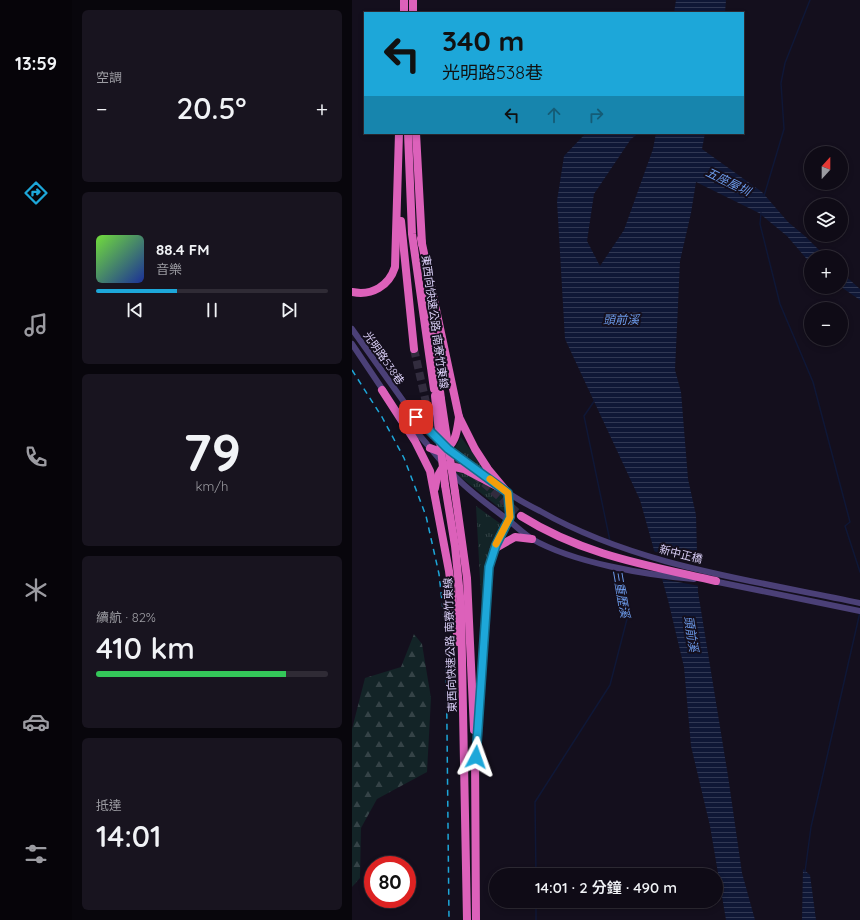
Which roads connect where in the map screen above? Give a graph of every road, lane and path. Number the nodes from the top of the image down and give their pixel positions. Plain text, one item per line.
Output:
1 (404, 0) edge
2 (413, 0) edge
3 (404, 12) edge
4 (413, 12) edge
5 (399, 134) edge
6 (408, 134) edge
7 (416, 134) edge
8 (398, 191) junction
9 (421, 238) junction
10 (352, 292) edge
11 (352, 329) edge
12 (352, 344) edge
13 (414, 349) tunnel mouth
14 (382, 390) junction
15 (438, 398) junction
16 (459, 417) junction
17 (430, 448) junction
18 (448, 449) junction
19 (445, 466) junction
20 (508, 493) junction
21 (434, 495) junction
22 (520, 516) tunnel mouth
23 (508, 520) junction
24 (532, 539) junction
25 (494, 550) junction
26 (716, 581) junction
27 (860, 603) edge
28 (860, 611) edge
29 (462, 674) junction
30 (476, 757) junction
31 (467, 920) edge
32 (476, 920) edge

1 - 3 highway
2 - 4 highway
5 - 8 highway
6 - 15 highway, 東西向快速公路 南寮竹東線
7 - 9 highway, 東西向快速公路 南寮竹東線
8 - 10 highway
8 - 13 highway
9 - 15 highway, 東西向快速公路 南寮竹東線
9 - 16 highway
11 - 18 street, 光明路538巷
12 - 14 street, 光明路538巷
14 - 17 street, 光明路538巷
14 - 21 highway
15 - 29 highway, 東西向快速公路 南寮竹東線, bridge
15 - 30 highway, 東西向快速公路 南寮竹東線, bridge
16 - 18 highway
16 - 20 highway
17 - 18 highway
17 - 19 street, 光明路538巷
18 - 20 street, 光明路538巷
19 - 20 highway
19 - 21 highway
19 - 23 street, 光明路538巷
20 - 23 highway
20 - 27 street, 新中正橋
21 - 29 highway
22 - 26 highway
23 - 24 street, 光明路538巷
23 - 25 highway
24 - 25 highway
24 - 26 street, 新中正橋
25 - 30 highway
26 - 28 street, 新中正橋
29 - 31 highway, 東西向快速公路 南寮竹東線
30 - 32 highway, 東西向快速公路 南寮竹東線

